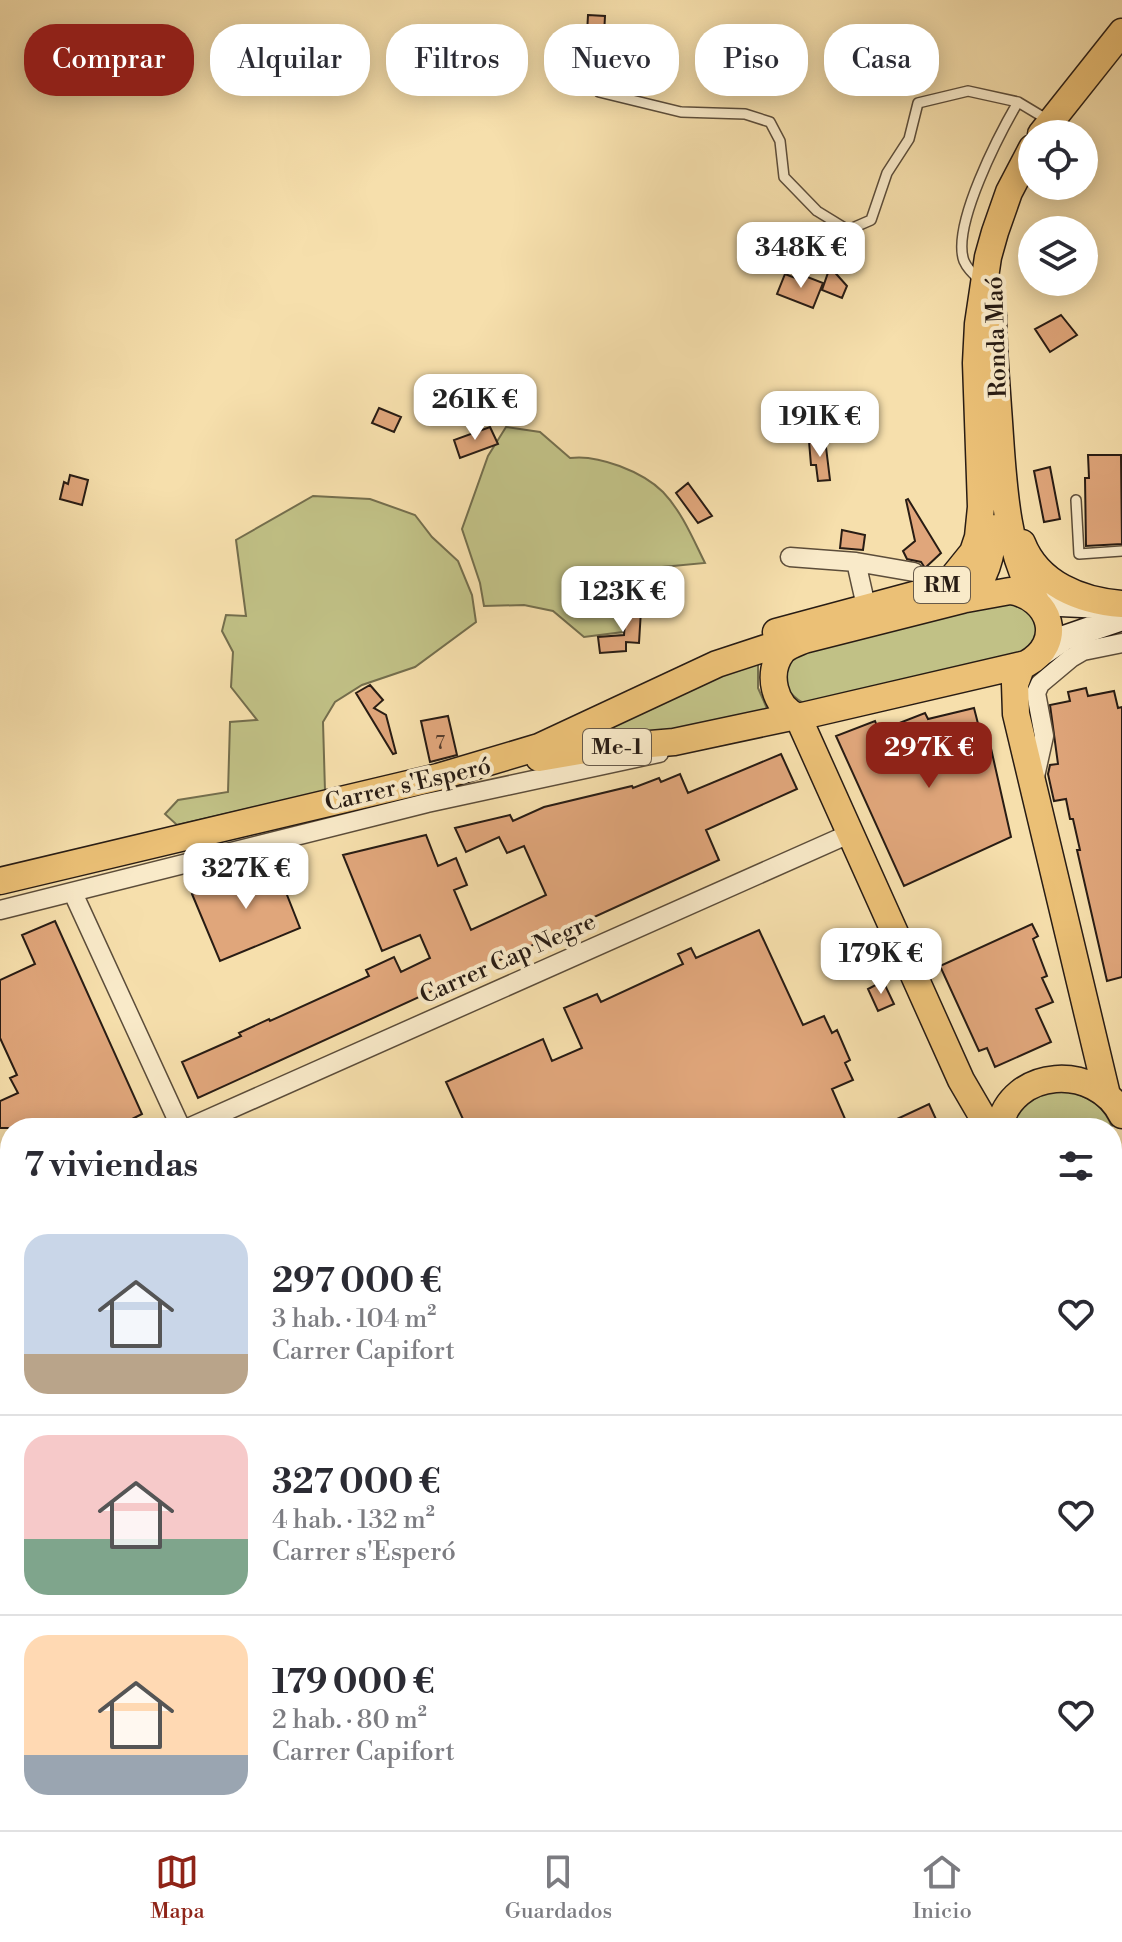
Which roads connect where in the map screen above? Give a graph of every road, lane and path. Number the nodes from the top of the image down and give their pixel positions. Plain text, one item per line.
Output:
1 (1122, 32) edge
2 (615, 96) edge
3 (1018, 102) junction
4 (1037, 120) edge
5 (1051, 120) edge
6 (1018, 174) edge
7 (1002, 213) junction
8 (985, 284) junction
9 (1003, 472) junction
10 (1076, 500) dead end
11 (1122, 551) edge
12 (790, 557) dead end
13 (856, 562) junction
14 (914, 572) dead end
15 (966, 599) junction
16 (1037, 602) junction
17 (1122, 604) edge
18 (866, 606) junction
19 (1122, 618) edge
20 (804, 640) junction
21 (1122, 643) edge
22 (1029, 661) junction
23 (647, 695) junction
24 (797, 716) junction
25 (734, 730) junction
26 (438, 777) junction
27 (1033, 785) junction
28 (849, 834) junction
29 (0, 881) edge
30 (73, 893) junction
31 (0, 910) edge
32 (1118, 1108) edge
33 (176, 1118) edge
34 (210, 1118) edge
35 (983, 1118) edge
36 (1003, 1118) edge

1 - 5 main road
2 - 3 lane
3 - 4 lane
3 - 8 lane
6 - 7 main road, Ronda Maó / RM
7 - 8 main road, Ronda Maó / RM
7 - 9 main road, Ronda Maó / RM
8 - 15 main road, RM
8 - 18 main road, RM
9 - 16 main road, RM
9 - 17 main road, RM
10 - 11 lane
12 - 13 street
13 - 14 street
13 - 18 street
15 - 16 main road, RM
15 - 20 main road, RM
16 - 17 street
16 - 22 main road, RM
18 - 23 main road, RM
19 - 22 street
20 - 23 main road, Me-1
20 - 24 main road, RM
21 - 27 street
22 - 24 main road
22 - 27 main road, RM
23 - 26 main road, Me-1
24 - 25 main road, Me-1
24 - 28 main road, RM
25 - 26 main road, Me-1
25 - 30 street, Carrer s'Esperó
26 - 29 main road, Me-1
27 - 32 main road, RM
28 - 34 street, Carrer Cap Negre
28 - 35 main road, RM
30 - 31 street, Carrer s'Esperó
30 - 33 street
32 - 36 main road, RM

